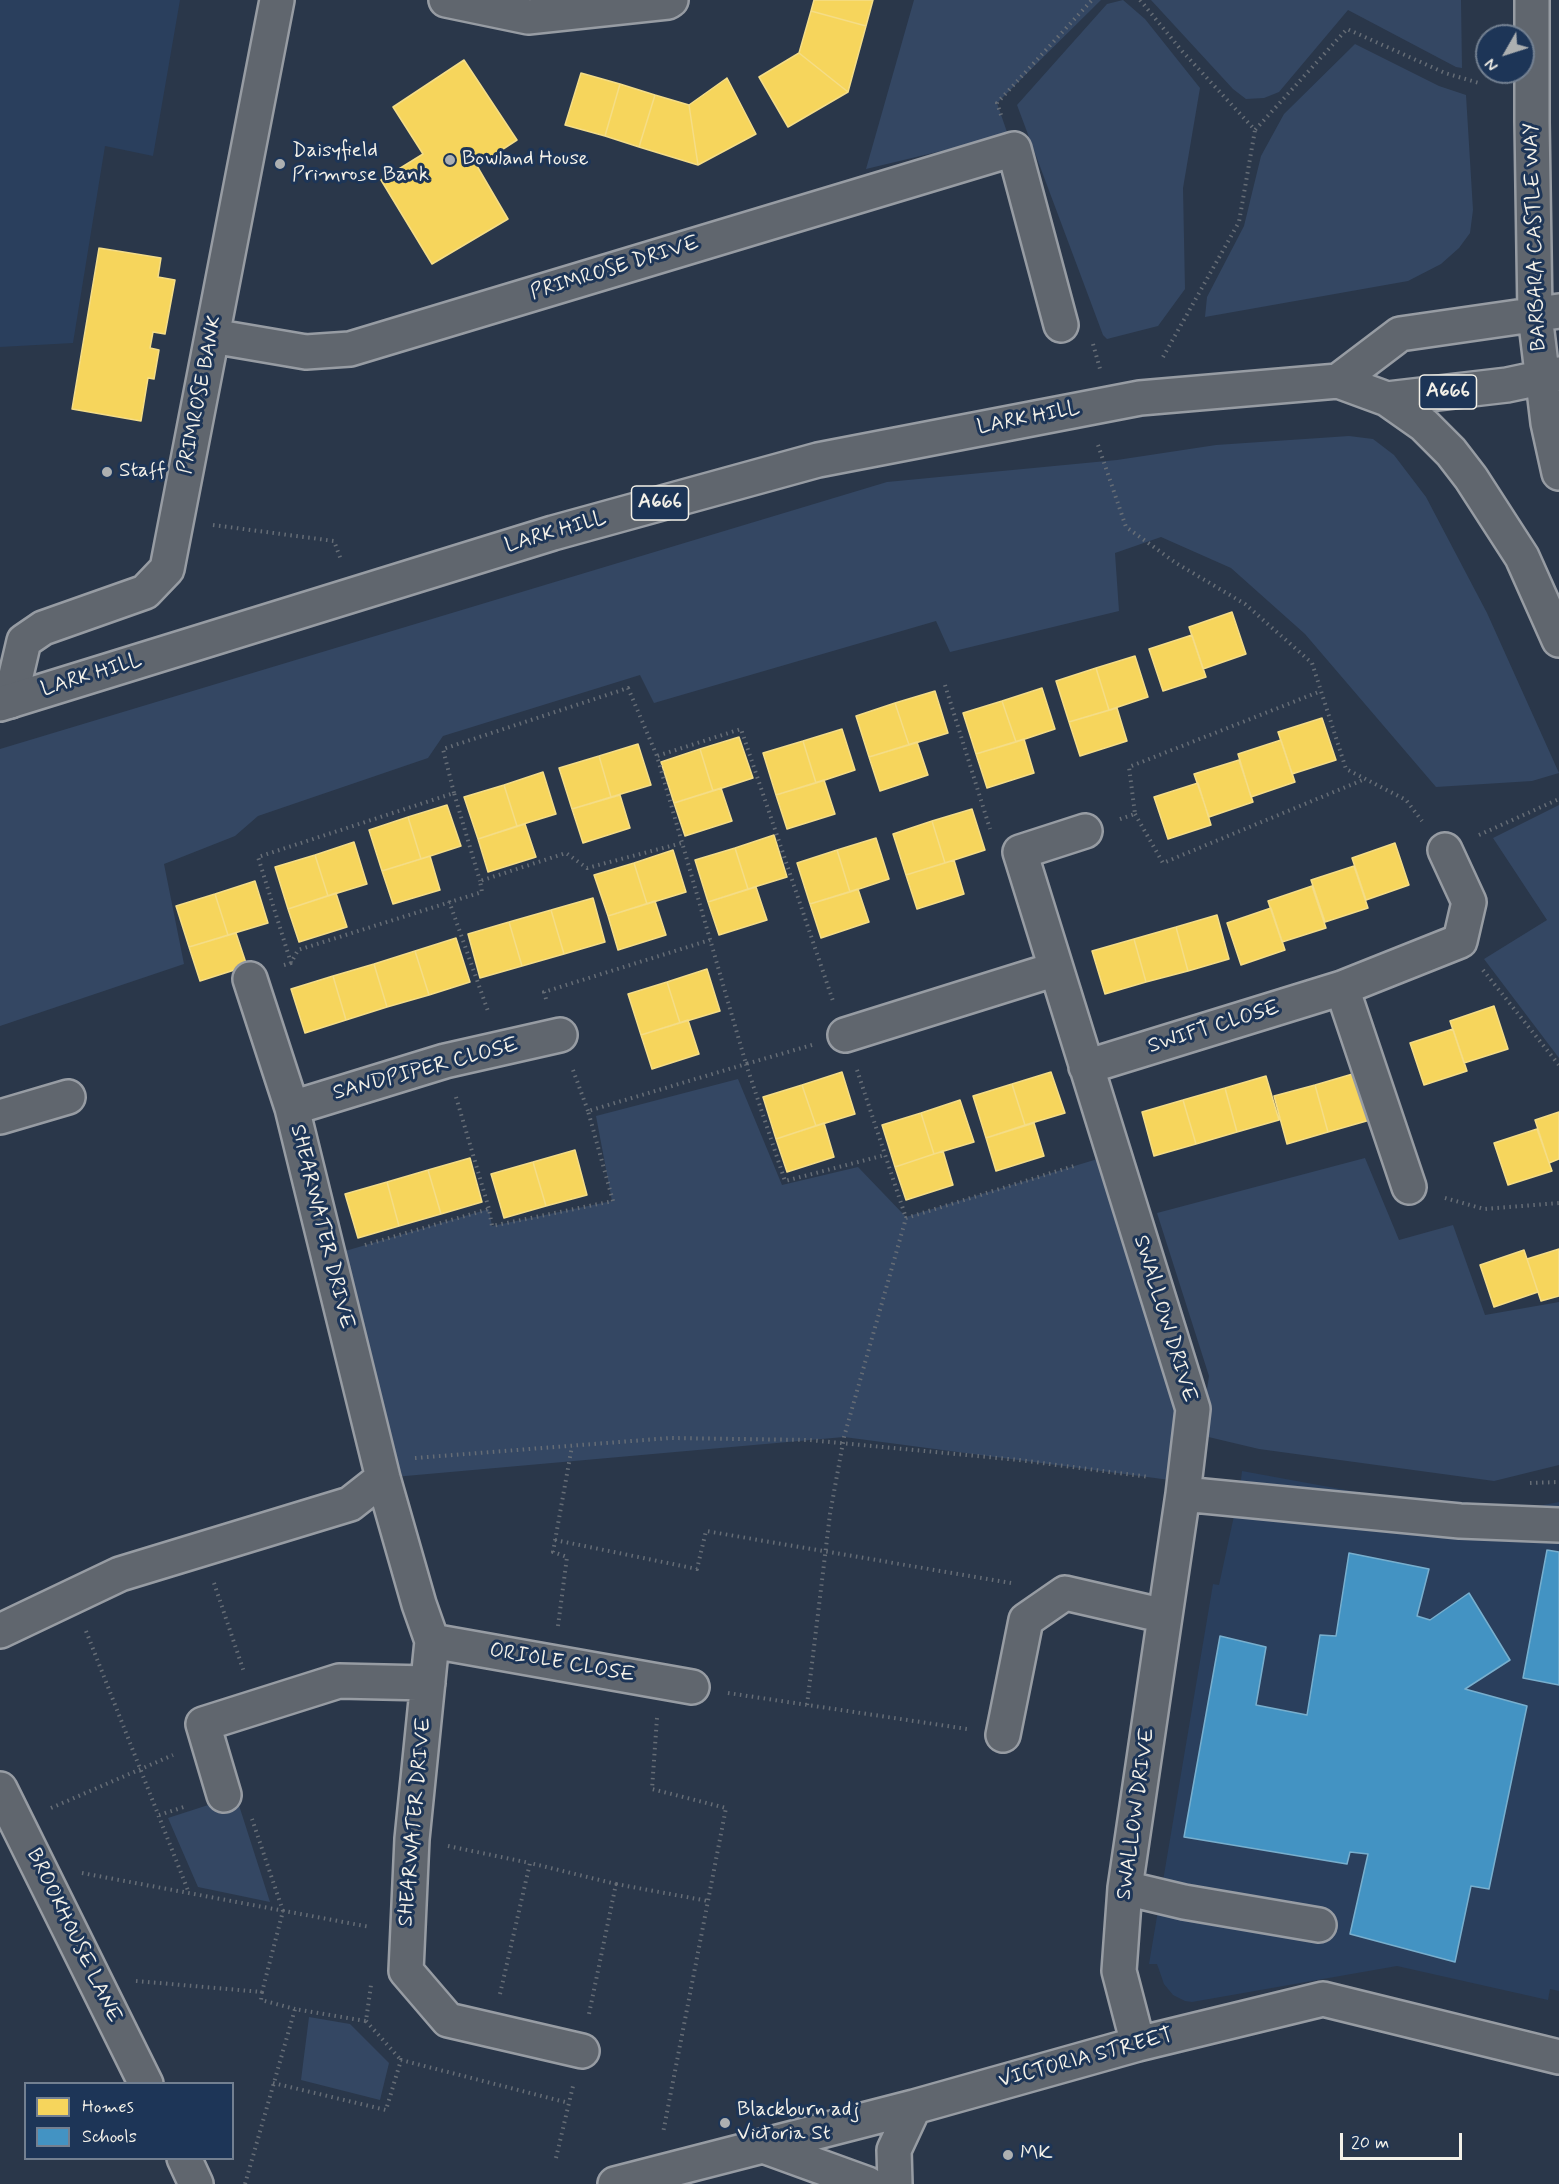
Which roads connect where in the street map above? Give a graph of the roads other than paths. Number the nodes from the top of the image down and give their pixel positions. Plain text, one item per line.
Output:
1 (277, 0) edge
2 (446, 0) edge
3 (671, 0) edge
4 (1532, 0) edge
5 (1547, 313) edge
6 (1061, 325) road end
7 (212, 336) junction
8 (1554, 373) edge
9 (1338, 381) junction
10 (1387, 399) junction
11 (1559, 473) edge
12 (1559, 640) edge
13 (5, 703) edge
14 (1085, 831) road end
15 (1445, 850) road end
16 (1056, 969) junction
17 (250, 979) road end
18 (1342, 988) junction
19 (560, 1035) road end
20 (845, 1035) road end
21 (1086, 1068) junction
22 (68, 1097) dead end
23 (292, 1107) junction
24 (0, 1117) edge
25 (1409, 1187) road end
26 (381, 1469) junction
27 (1184, 1488) junction
28 (1559, 1525) edge
29 (1165, 1616) junction
30 (0, 1631) edge
31 (432, 1641) junction
32 (428, 1683) junction
33 (692, 1687) road end
34 (1003, 1735) road end
35 (0, 1789) edge
36 (224, 1795) dead end
37 (1125, 1888) junction
38 (1319, 1926) dead end
39 (1138, 2044) junction
40 (582, 2051) road end
41 (1559, 2057) edge
42 (145, 2082) edge
43 (914, 2107) junction
44 (763, 2146) junction
45 (185, 2160) edge
46 (196, 2184) edge
47 (615, 2184) edge
48 (868, 2184) edge
49 (894, 2184) edge

1 - 7 main road, PRIMROSE BANK
2 - 3 main road
4 - 5 main road, BARBARA CASTLE WAY
5 - 8 main road, BARBARA CASTLE WAY
5 - 9 main road
6 - 7 main road, PRIMROSE DRIVE
7 - 13 main road, PRIMROSE BANK
8 - 10 main road, LARK HILL / A666
8 - 11 main road, BARBARA CASTLE WAY
9 - 10 main road, LARK HILL / A666
9 - 13 main road, LARK HILL / A666
10 - 12 main road
14 - 16 main road, SWALLOW DRIVE
15 - 18 main road, SWIFT CLOSE
16 - 20 main road
16 - 21 main road, SWALLOW DRIVE
17 - 23 main road, SHEARWATER DRIVE
18 - 21 main road, SWIFT CLOSE
18 - 25 main road
19 - 23 main road, SANDPIPER CLOSE
21 - 27 main road, SWALLOW DRIVE
22 - 24 main road
23 - 26 main road, SHEARWATER DRIVE
26 - 30 main road
26 - 31 main road, SHEARWATER DRIVE
27 - 28 main road
27 - 29 main road, SWALLOW DRIVE
29 - 34 main road
29 - 37 main road, SWALLOW DRIVE
31 - 32 main road, SHEARWATER DRIVE
31 - 33 main road, ORIOLE CLOSE
32 - 36 main road
32 - 40 main road, SHEARWATER DRIVE
35 - 42 main road, BROOKHOUSE LANE
37 - 38 main road
37 - 39 main road, SWALLOW DRIVE
39 - 41 main road, VICTORIA STREET
39 - 43 main road, VICTORIA STREET
43 - 44 main road, VICTORIA STREET
43 - 49 main road
44 - 47 main road, VICTORIA STREET
44 - 48 main road
45 - 46 main road

